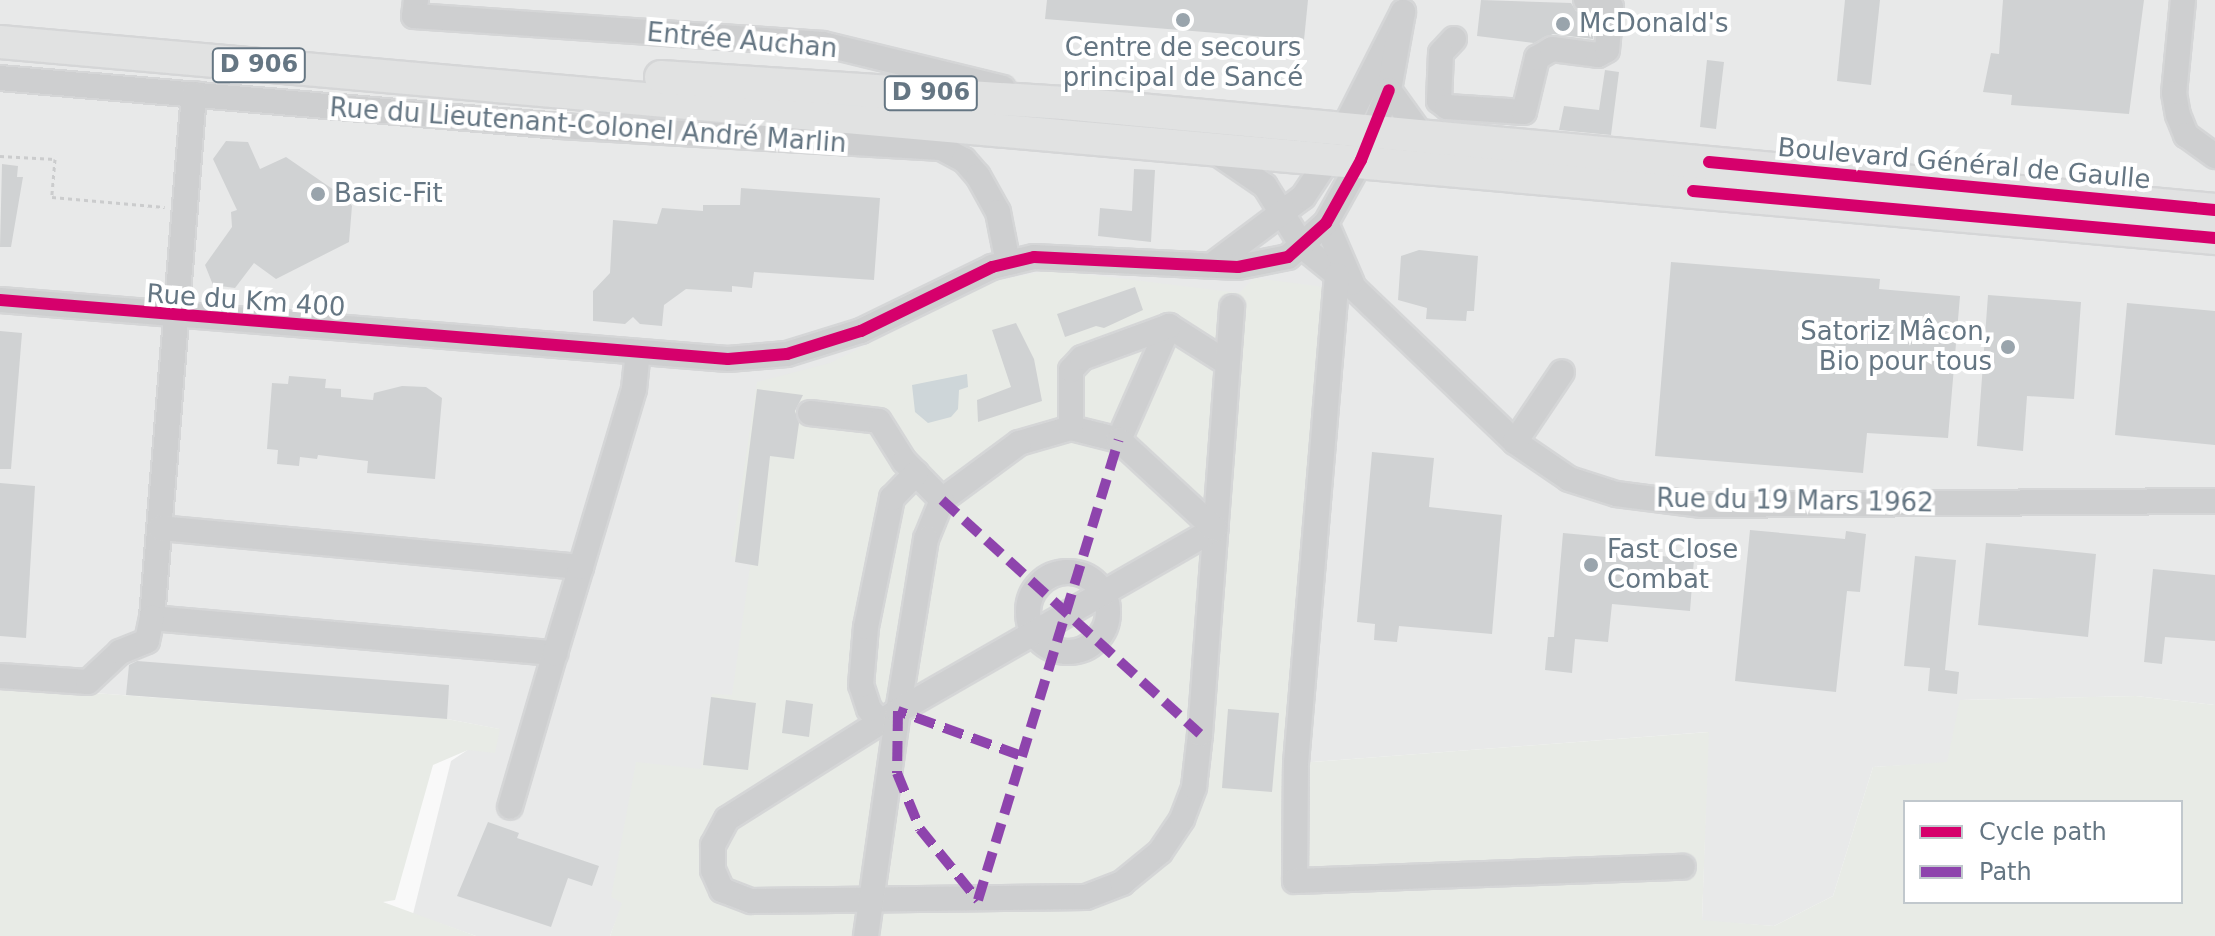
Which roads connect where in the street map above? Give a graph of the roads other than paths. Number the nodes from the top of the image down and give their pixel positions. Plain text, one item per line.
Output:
1 (1586, 0) edge
2 (2183, 0) edge
3 (1404, 6) edge
4 (415, 8) edge
5 (0, 26) edge
6 (1454, 39) dead end
7 (0, 42) edge
8 (519, 75) junction
9 (0, 78) edge
10 (1389, 90) junction
11 (194, 94) junction
12 (1064, 103) junction
13 (1357, 128) junction
14 (1422, 136) junction
15 (1205, 146) junction
16 (2215, 156) edge
17 (1345, 159) junction
18 (2215, 210) edge
19 (1284, 214) junction
20 (1326, 223) junction
21 (2215, 238) edge
22 (1303, 247) junction
23 (1216, 262) junction
24 (1008, 263) junction
25 (1346, 282) junction
26 (0, 300) edge
27 (1232, 307) dead end
28 (175, 317) junction
29 (1169, 326) junction
30 (638, 352) junction
31 (1227, 363) junction
32 (1562, 372) dead end
33 (810, 413) dead end
34 (1071, 428) junction
35 (1119, 440) junction
36 (1515, 442) junction
37 (916, 473) junction
38 (942, 500) junction
39 (2215, 501) edge
40 (160, 528) junction
41 (1215, 529) junction
42 (581, 567) junction
43 (1103, 593) junction
44 (152, 618) junction
45 (1034, 632) junction
46 (555, 653) junction
47 (0, 676) edge
48 (889, 716) junction
49 (510, 807) dead end
50 (1683, 867) dead end
51 (874, 900) junction
52 (866, 936) edge

1 - 6 street
2 - 16 street
3 - 10 street
3 - 13 street
4 - 12 street, Entrée Auchan
5 - 8 main road, D 906
7 - 8 main road, D 906
8 - 12 main road, Boulevard Général de Gaulle / D 906
8 - 15 main road, Boulevard Général de Gaulle / D 906
9 - 11 street, Rue du Lieutenant-Colonel André Marlin
10 - 13 street
10 - 14 street
11 - 24 street, Rue du Lieutenant-Colonel André Marlin
11 - 28 street
12 - 13 main road, Boulevard Général de Gaulle / D 906
13 - 14 main road, Boulevard Général de Gaulle / D 906
13 - 17 street
14 - 18 main road, Boulevard Général de Gaulle / D 906
15 - 17 main road, Boulevard Général de Gaulle / D 906
15 - 19 street, Rue du 19 Mars 1962
17 - 19 street
17 - 20 street
17 - 21 main road, Boulevard Général de Gaulle / D 906
19 - 20 street
19 - 22 street, Rue du 19 Mars 1962
19 - 23 street
20 - 22 street
20 - 25 street, Rue du 19 Mars 1962
22 - 23 street, Rue du Km 400
22 - 25 street, Rue du 19 Mars 1962
23 - 24 street, Rue du Km 400
24 - 30 street, Rue du Km 400
25 - 36 street, Rue du 19 Mars 1962
25 - 50 street
26 - 28 street, Rue du Km 400
27 - 31 street
28 - 30 street, Rue du Km 400
28 - 40 street
29 - 31 street
29 - 34 street
29 - 35 street
30 - 42 street
31 - 41 street
32 - 36 street
33 - 37 street
34 - 35 street
34 - 38 street
35 - 41 street
36 - 39 street, Rue du 19 Mars 1962
37 - 38 street
37 - 48 street
38 - 48 street
40 - 42 street
40 - 44 street
41 - 43 street
41 - 51 street
42 - 46 street
43 - 45 street
43 - 45 street
43 - 45 street
44 - 46 street
44 - 47 street
45 - 48 street
46 - 49 street
48 - 51 street
48 - 51 street
51 - 52 street

